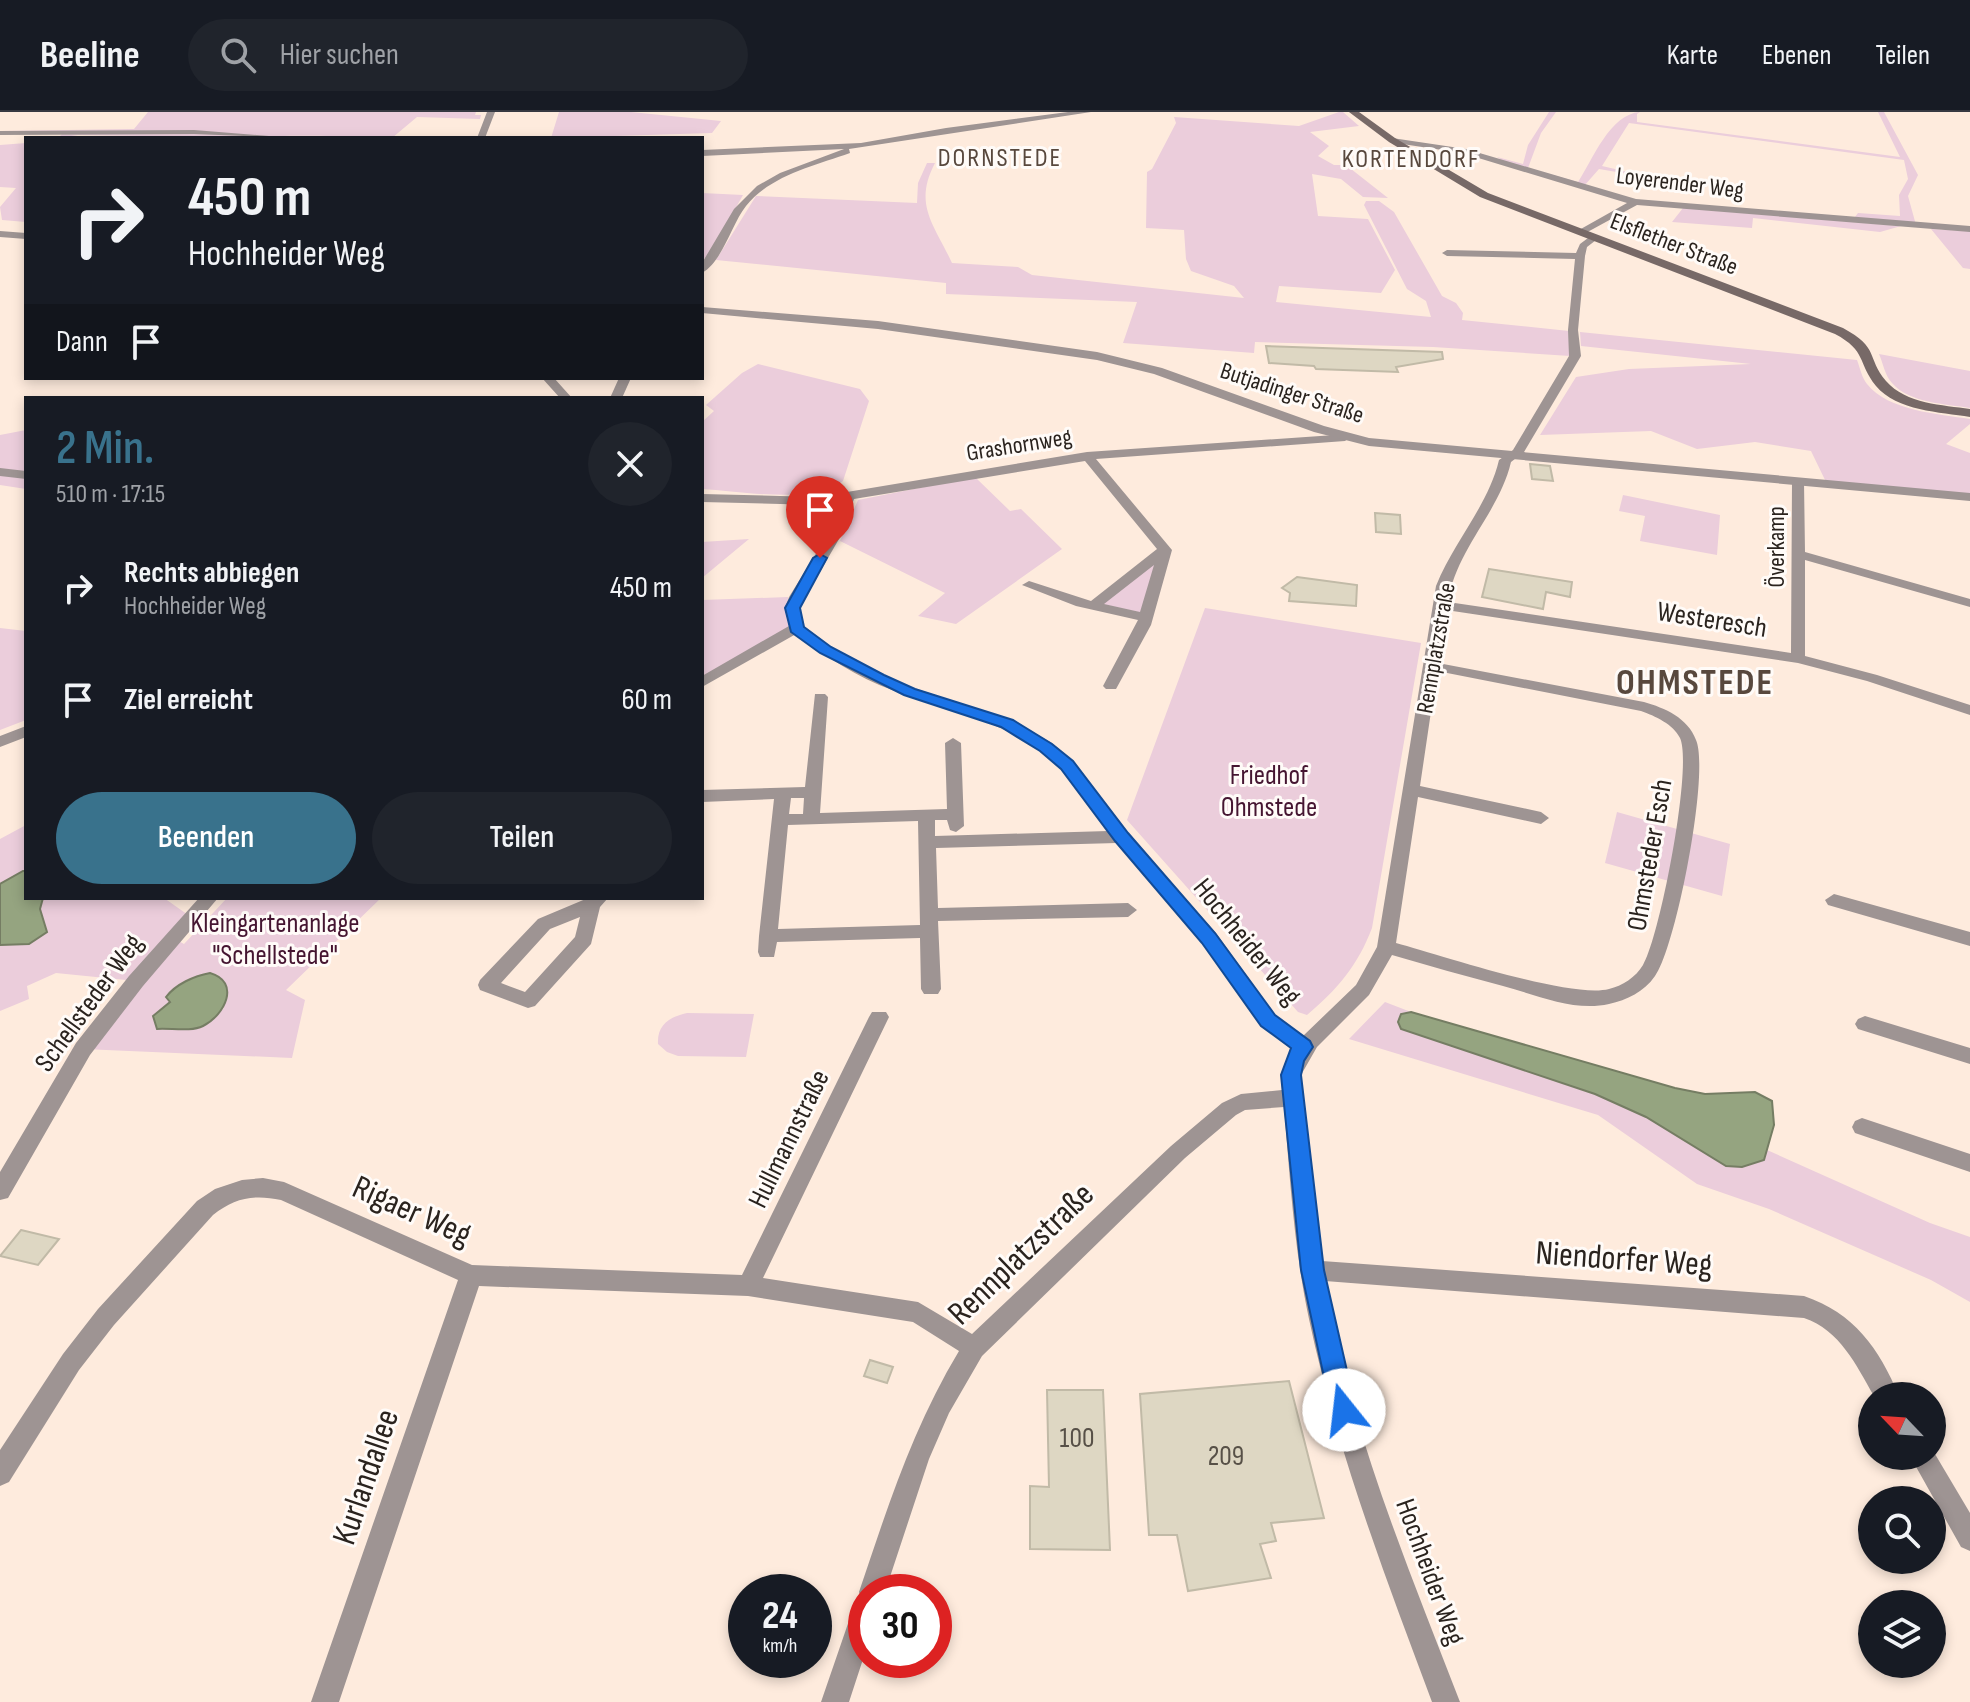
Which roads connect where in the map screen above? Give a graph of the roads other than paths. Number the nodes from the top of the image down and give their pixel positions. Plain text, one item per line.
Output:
1 (491, 112) edge
2 (1087, 112) edge
3 (1353, 112) edge
4 (952, 121) dead end
5 (946, 130) junction
6 (0, 133) edge
7 (262, 136) edge
8 (482, 136) edge
9 (1392, 140) junction
10 (861, 146) junction
11 (704, 153) edge
12 (1635, 202) junction
13 (1970, 229) edge
14 (0, 234) edge
15 (1588, 235) junction
16 (24, 236) edge
17 (1447, 253) dead end
18 (1580, 256) junction
19 (704, 267) edge
20 (704, 310) edge
21 (550, 380) edge
22 (564, 396) edge
23 (1970, 413) edge
24 (1345, 437) junction
25 (1087, 456) junction
26 (1512, 456) junction
27 (0, 472) edge
28 (24, 475) edge
29 (1798, 482) junction
30 (849, 496) junction
31 (1970, 497) edge
32 (704, 498) edge
33 (1165, 550) junction
34 (1798, 554) junction
35 (1029, 585) dead end
36 (1970, 603) edge
37 (1441, 605) junction
38 (1093, 606) junction
39 (1146, 618) junction
40 (797, 628) junction
41 (1798, 659) junction
42 (1432, 666) junction
43 (704, 681) edge
44 (1111, 686) dead end
45 (820, 697) dead end
46 (1970, 710) edge
47 (24, 732) edge
48 (0, 742) edge
49 (953, 743) dead end
50 (1412, 790) junction
51 (813, 792) junction
52 (783, 793) junction
53 (704, 796) edge
54 (955, 814) junction
55 (926, 815) junction
56 (1541, 818) dead end
57 (811, 819) junction
58 (781, 820) junction
59 (1121, 837) junction
60 (956, 841) junction
61 (927, 842) junction
62 (207, 900) edge
63 (1834, 900) dead end
64 (595, 902) edge
65 (1128, 910) dead end
66 (929, 923) junction
67 (1970, 939) edge
68 (1386, 947) junction
69 (931, 989) dead end
70 (879, 1017) dead end
71 (1865, 1024) dead end
72 (1303, 1047) junction
73 (1970, 1056) edge
74 (1293, 1098) junction
75 (1862, 1127) dead end
76 (1970, 1163) edge
77 (0, 1191) edge
78 (1312, 1270) junction
79 (471, 1275) junction
80 (748, 1286) junction
81 (974, 1348) junction
82 (1878, 1382) edge
83 (1930, 1470) edge
84 (0, 1473) edge
85 (1970, 1538) edge
86 (878, 1574) edge
87 (848, 1663) edge
88 (325, 1702) edge
89 (835, 1702) edge
90 (1446, 1702) edge

1 - 8 street
2 - 5 street
3 - 9 main road, Elsflether Straße
4 - 5 street
5 - 10 street
6 - 7 street
9 - 12 street, Loyerender Weg
9 - 15 main road, Elsflether Straße
10 - 11 street
10 - 19 street
12 - 13 street, Loyerender Weg
12 - 15 street
14 - 16 street
15 - 18 street
15 - 23 main road, Elsflether Straße
17 - 18 street
18 - 26 street, Rennplatzstraße
20 - 24 street, Butjadinger Straße
21 - 22 street
24 - 25 street, Grashornweg
24 - 26 street, Butjadinger Straße
25 - 30 street, Grashornweg
25 - 33 street
26 - 29 street, Butjadinger Straße
26 - 37 street, Rennplatzstraße
27 - 28 street
29 - 31 street, Butjadinger Straße
29 - 34 street, Överkamp
30 - 32 street, Grashornweg
30 - 40 street
33 - 38 street
33 - 39 street
34 - 36 street
34 - 41 street, Överkamp
35 - 38 street
37 - 41 street, Westeresch
37 - 42 street, Rennplatzstraße
38 - 39 street
39 - 44 street
40 - 43 street
40 - 59 street, Hochheider Weg
41 - 46 street, Westeresch
42 - 50 street, Rennplatzstraße
42 - 68 street, Ohmsteder Esch
45 - 51 street
47 - 48 street
49 - 54 street
50 - 56 street
50 - 68 street, Rennplatzstraße
51 - 52 street
51 - 57 street
52 - 53 street
52 - 58 street
54 - 55 street
54 - 60 street
55 - 57 street
55 - 61 street
57 - 58 street
58 - 66 street
59 - 60 street
59 - 72 street, Hochheider Weg
60 - 61 street
61 - 66 street
62 - 77 street, Schellsteder Weg
63 - 67 street
64 - 64 street
65 - 66 street
66 - 69 street
68 - 72 street, Rennplatzstraße
70 - 80 street, Hullmannstraße
71 - 73 street
72 - 74 street, Hochheider Weg
74 - 78 street, Hochheider Weg
74 - 81 street, Rennplatzstraße
75 - 76 street
78 - 82 street, Niendorfer Weg
78 - 90 street, Hochheider Weg
79 - 80 street, Rigaer Weg
79 - 84 street, Rigaer Weg
79 - 88 street, Kurlandallee
80 - 81 street, Rigaer Weg
81 - 86 street, Rennplatzstraße
83 - 85 street
87 - 89 street

